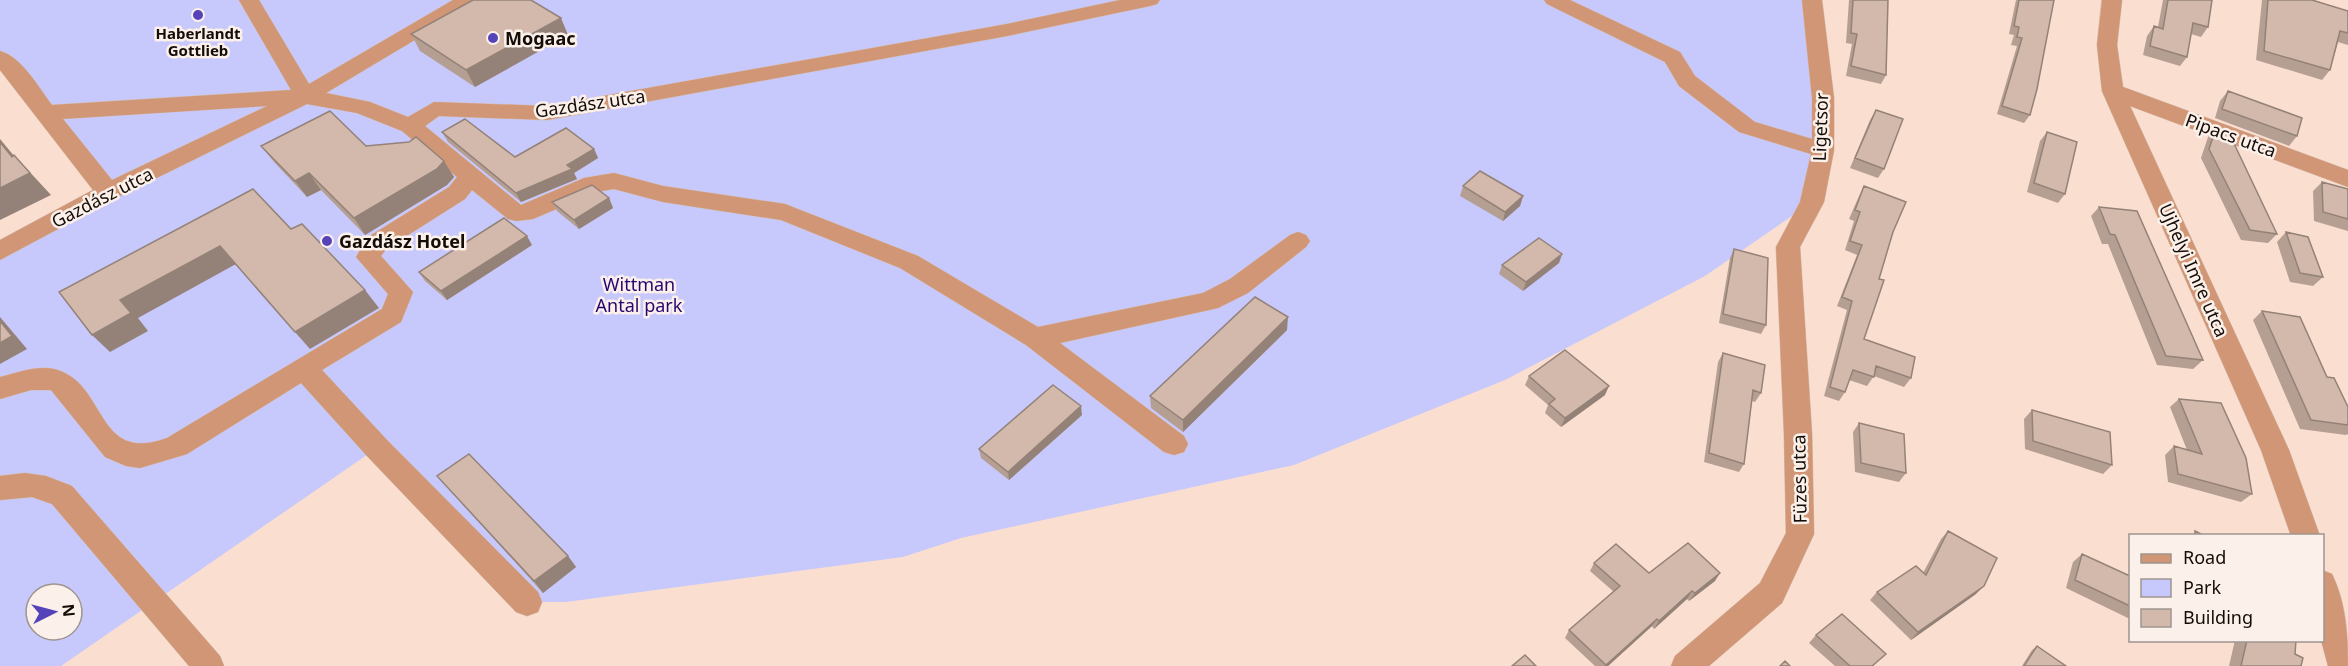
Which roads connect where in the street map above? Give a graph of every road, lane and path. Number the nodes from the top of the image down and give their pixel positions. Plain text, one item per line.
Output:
1 (249, 0) edge
2 (468, 0) edge
3 (1554, 0) edge
4 (1812, 0) edge
5 (2112, 0) edge
6 (1148, 1) edge
7 (0, 58) edge
8 (2113, 91) junction
9 (305, 96) junction
10 (47, 113) junction
11 (410, 126) junction
12 (1823, 150) junction
13 (471, 175) junction
14 (2348, 179) edge
15 (108, 192) junction
16 (1298, 241) dead end
17 (1788, 247) joint
18 (0, 250) edge
19 (1035, 338) junction
20 (304, 368) junction
21 (0, 388) edge
22 (1174, 444) dead end
23 (0, 488) edge
24 (2305, 534) edge
25 (2324, 591) edge
26 (527, 602) dead end
27 (209, 666) edge
28 (1686, 666) edge
29 (2343, 666) edge

1 - 9 street
2 - 9 street
3 - 12 street
4 - 12 street, Ligetsor
5 - 8 street, Ujhelyi Imre utca
6 - 11 street, Gazdász utca
7 - 10 street
8 - 14 street, Pipacs utca
8 - 24 street, Ujhelyi Imre utca
9 - 10 street
9 - 11 street
9 - 15 street, Gazdász utca
10 - 15 street
11 - 13 street
12 - 17 street, Ligetsor
13 - 19 street
13 - 20 street
15 - 18 street, Gazdász utca
16 - 19 street
17 - 28 street, Füzes utca
19 - 22 street
20 - 21 street
20 - 26 street
23 - 27 street
25 - 29 street

